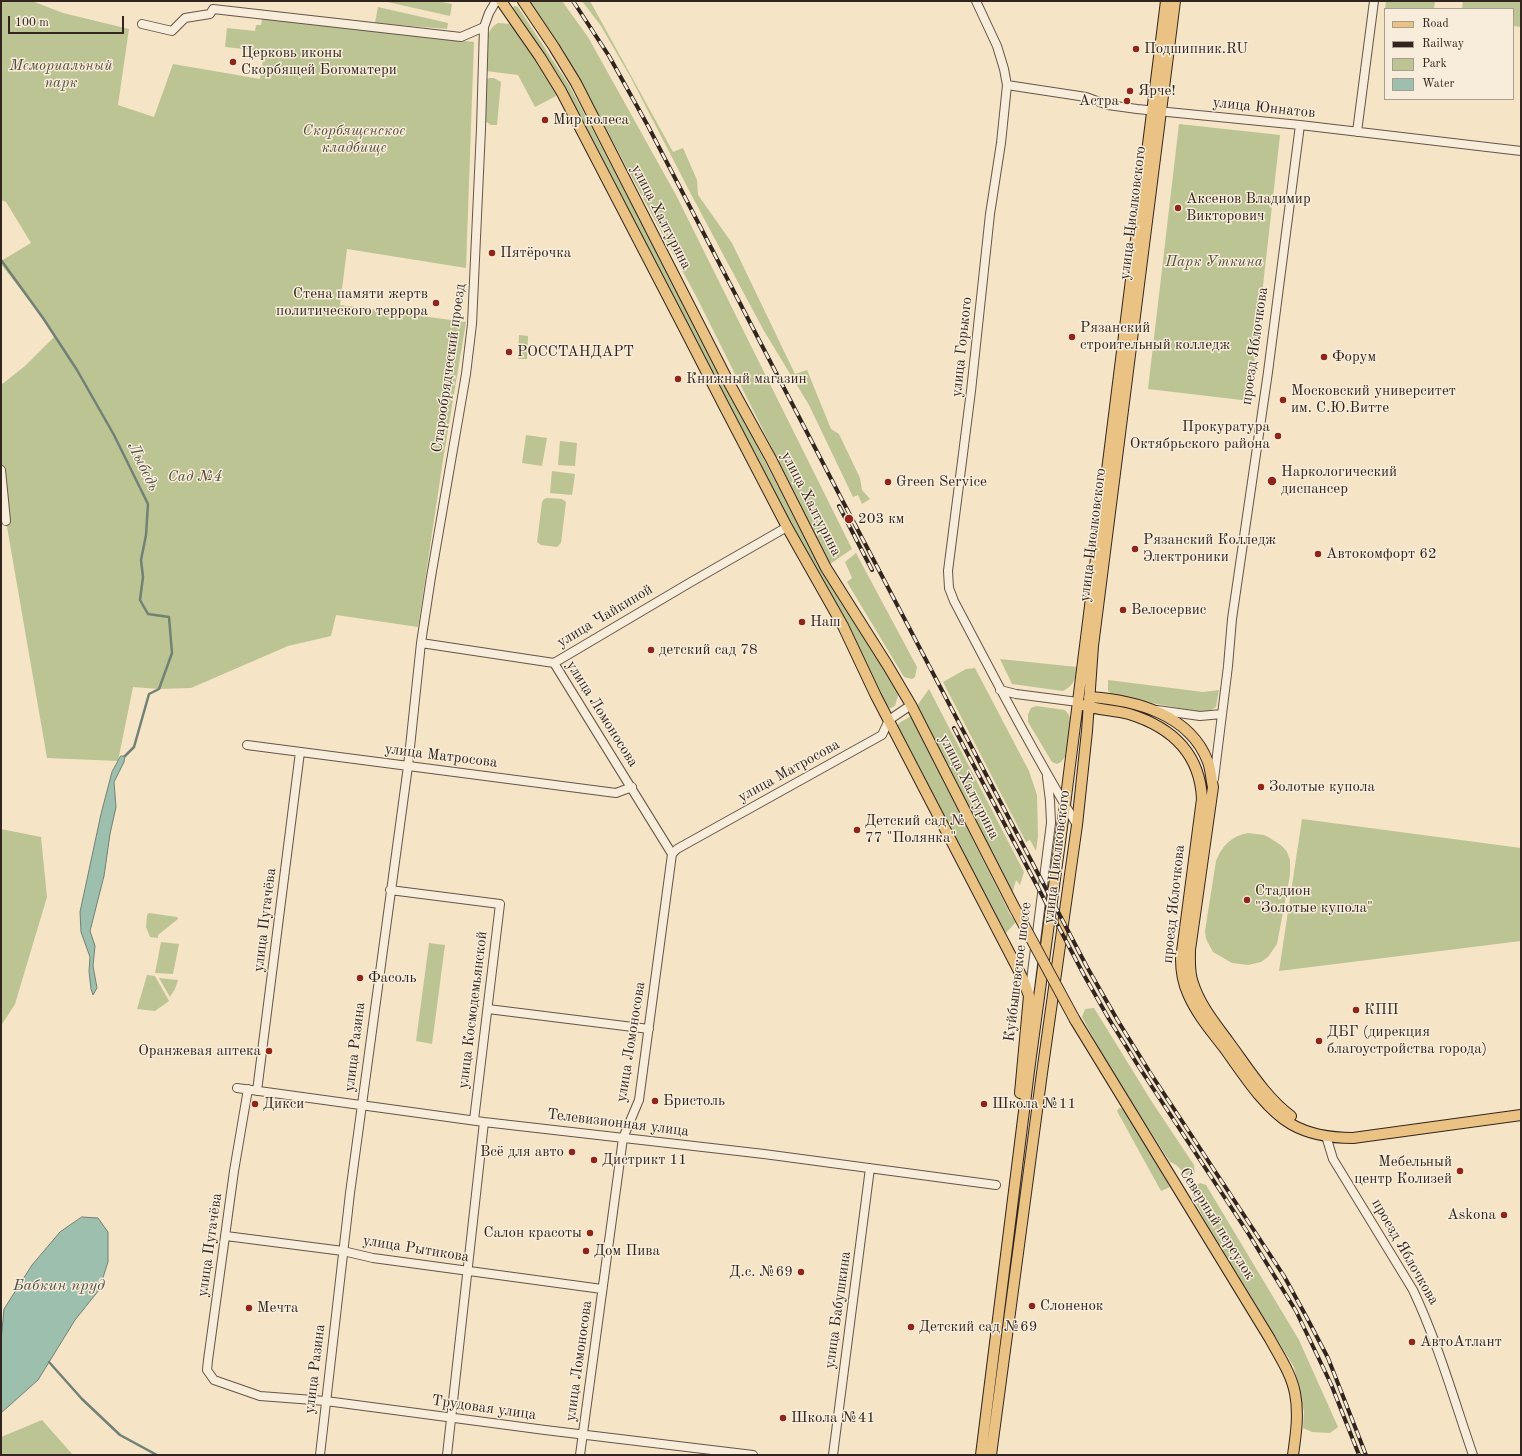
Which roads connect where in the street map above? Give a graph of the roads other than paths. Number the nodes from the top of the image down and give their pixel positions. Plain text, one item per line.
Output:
1 (496, 1) edge
2 (502, 1) edge
3 (523, 1) edge
4 (976, 1) edge
5 (1166, 1) edge
6 (1175, 1) edge
7 (1374, 1) edge
8 (142, 24) dead end
9 (484, 27) junction
10 (1007, 84) junction
11 (1156, 112) junction
12 (1300, 125) junction
13 (1357, 132) junction
14 (1521, 151) edge
15 (1, 470) edge
16 (6, 521) dead end
17 (787, 527) junction
18 (422, 643) junction
19 (554, 663) junction
20 (1000, 690) junction
21 (1078, 702) junction
22 (1089, 702) junction
23 (911, 705) junction
24 (1151, 709) junction
25 (1222, 714) junction
26 (889, 720) junction
27 (247, 745) dead end
28 (300, 752) junction
29 (408, 766) junction
30 (1046, 772) junction
31 (632, 787) junction
32 (1213, 787) junction
33 (1065, 805) junction
34 (1077, 825) junction
35 (672, 854) junction
36 (390, 890) junction
37 (1030, 996) junction
38 (488, 1009) junction
39 (1075, 1020) joint
40 (649, 1029) junction
41 (1029, 1071) joint
42 (237, 1088) dead end
43 (248, 1089) junction
44 (257, 1090) junction
45 (362, 1105) junction
46 (1521, 1114) edge
47 (474, 1120) junction
48 (484, 1122) junction
49 (1326, 1136) junction
50 (623, 1138) junction
51 (870, 1168) junction
52 (1016, 1176) junction
53 (996, 1185) dead end
54 (226, 1236) junction
55 (343, 1251) junction
56 (467, 1271) junction
57 (602, 1290) junction
58 (214, 1380) joint
59 (326, 1401) junction
60 (451, 1418) junction
61 (583, 1435) junction
62 (320, 1455) edge
63 (447, 1455) edge
64 (580, 1455) edge
65 (752, 1455) edge
66 (833, 1455) edge
67 (982, 1455) edge
68 (991, 1455) edge
69 (1293, 1455) edge
70 (1473, 1455) edge

1 - 9 street, Старообрядческий проезд
2 - 17 main road, улица Халтурина
3 - 23 main road, улица Халтурина
4 - 10 street, улица Горького
5 - 11 main road, улица Циолковского
6 - 11 main road, улица Циолковского
7 - 13 street
8 - 9 street
9 - 18 street, Старообрядческий проезд
10 - 11 street, улица Юннатов
10 - 20 street, улица Горького
11 - 12 street, улица Юннатов
11 - 21 main road, улица Циолковского
11 - 22 main road, улица Циолковского
12 - 13 street, улица Юннатов
12 - 25 street, проезд Яблочкова
13 - 14 street, улица Юннатов
15 - 16 street
17 - 19 street, улица Чайкиной
17 - 26 main road, улица Халтурина
18 - 19 street, улица Чайкиной
18 - 29 street, улица Разина
19 - 31 street, улица Ломоносова
20 - 21 street
20 - 30 street, улица Горького
21 - 22 main road
21 - 33 main road, улица Циолковского
22 - 24 main road, проезд Яблочкова
22 - 34 main road, улица Циолковского
22 - 49 main road, проезд Яблочкова
23 - 26 street, улица Матросова
23 - 39 main road, улица Халтурина, bridge
24 - 25 street, проезд Яблочкова
24 - 32 main road, проезд Яблочкова
25 - 32 street, проезд Яблочкова
26 - 35 street, улица Матросова
26 - 37 main road, улица Халтурина
27 - 28 street, улица Матросова
28 - 29 street, улица Матросова
28 - 44 street, улица Пугачёва
29 - 31 street, улица Матросова
29 - 36 street, улица Разина
30 - 33 street, улица Горького
30 - 37 street, Куйбышевское шоссе
31 - 35 street, улица Ломоносова
32 - 49 main road, проезд Яблочкова
33 - 34 street, улица Горького
33 - 41 main road, улица Циолковского
34 - 68 main road, улица Циолковского
35 - 40 street, улица Ломоносова
36 - 38 street, улица Космодемьянской
36 - 45 street, улица Разина
37 - 52 main road, Куйбышевское шоссе
38 - 40 street
38 - 47 street, улица Космодемьянской
39 - 69 main road, Северный переулок
40 - 50 street, улица Ломоносова
41 - 52 main road, Куйбышевское шоссе
42 - 43 street, Телевизионная улица
43 - 44 street, Телевизионная улица
43 - 54 street, улица Пугачёва
44 - 45 street, Телевизионная улица
45 - 47 street, Телевизионная улица
45 - 55 street, улица Разина
46 - 49 main road, проезд Яблочкова
47 - 48 street, Телевизионная улица
48 - 50 street, Телевизионная улица
48 - 56 street
49 - 70 street, проезд Яблочкова
50 - 51 street, Телевизионная улица
50 - 57 street, улица Ломоносова
51 - 53 street, Телевизионная улица
51 - 66 street, улица Бабушкина
52 - 67 main road, Куйбышевское шоссе
54 - 55 street, улица Рытикова
54 - 58 street, улица Пугачёва
55 - 56 street, улица Рытикова
55 - 59 street, улица Разина
56 - 57 street, улица Рытикова
56 - 60 street
57 - 61 street, улица Ломоносова
58 - 59 street, Трудовая улица
59 - 60 street, Трудовая улица
59 - 62 street, улица Разина
60 - 61 street, Трудовая улица
60 - 63 street
61 - 64 street, улица Ломоносова
61 - 65 street, Трудовая улица

